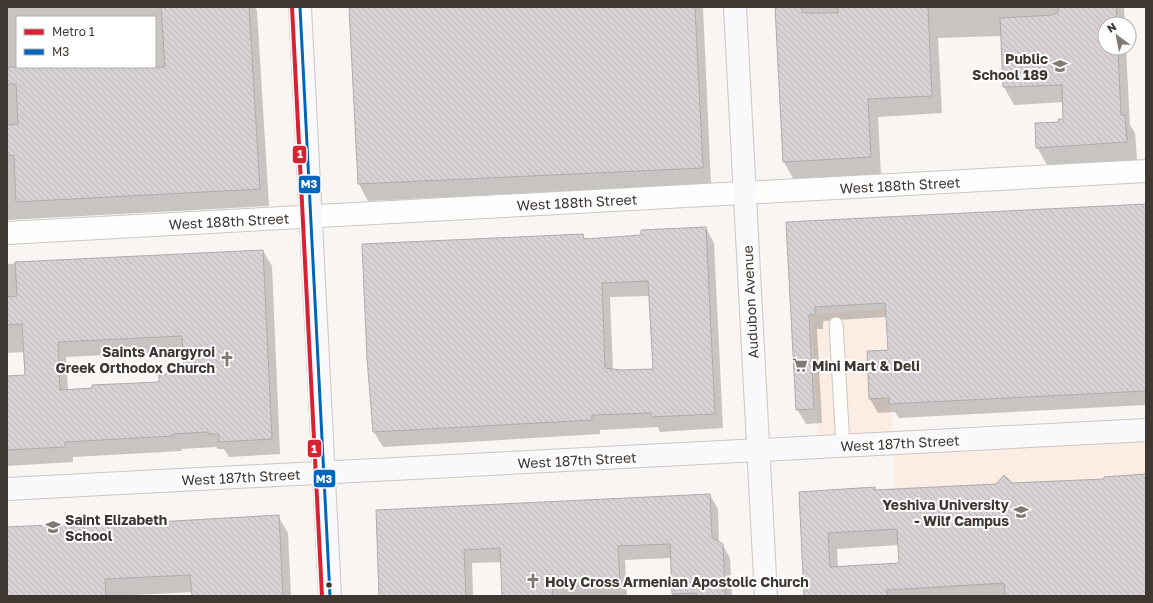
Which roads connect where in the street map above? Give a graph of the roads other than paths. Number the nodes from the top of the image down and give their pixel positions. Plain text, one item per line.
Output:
1 (300, 7) edge
2 (735, 7) edge
3 (1146, 171) edge
4 (745, 194) junction
5 (311, 217) junction
6 (7, 233) edge
7 (836, 324) dead end
8 (1146, 430) edge
9 (842, 446) junction
10 (758, 450) junction
11 (324, 473) junction
12 (7, 489) edge
13 (330, 596) edge
14 (766, 596) edge

1 - 5 street
2 - 4 street, Audubon Avenue
3 - 4 street, West 188th Street
4 - 5 street, West 188th Street
4 - 10 street, Audubon Avenue
5 - 6 street, West 188th Street
5 - 11 street
7 - 9 lane
8 - 9 street, West 187th Street
9 - 10 street, West 187th Street
10 - 11 street, West 187th Street
10 - 14 street, Audubon Avenue
11 - 12 street, West 187th Street
11 - 13 street

